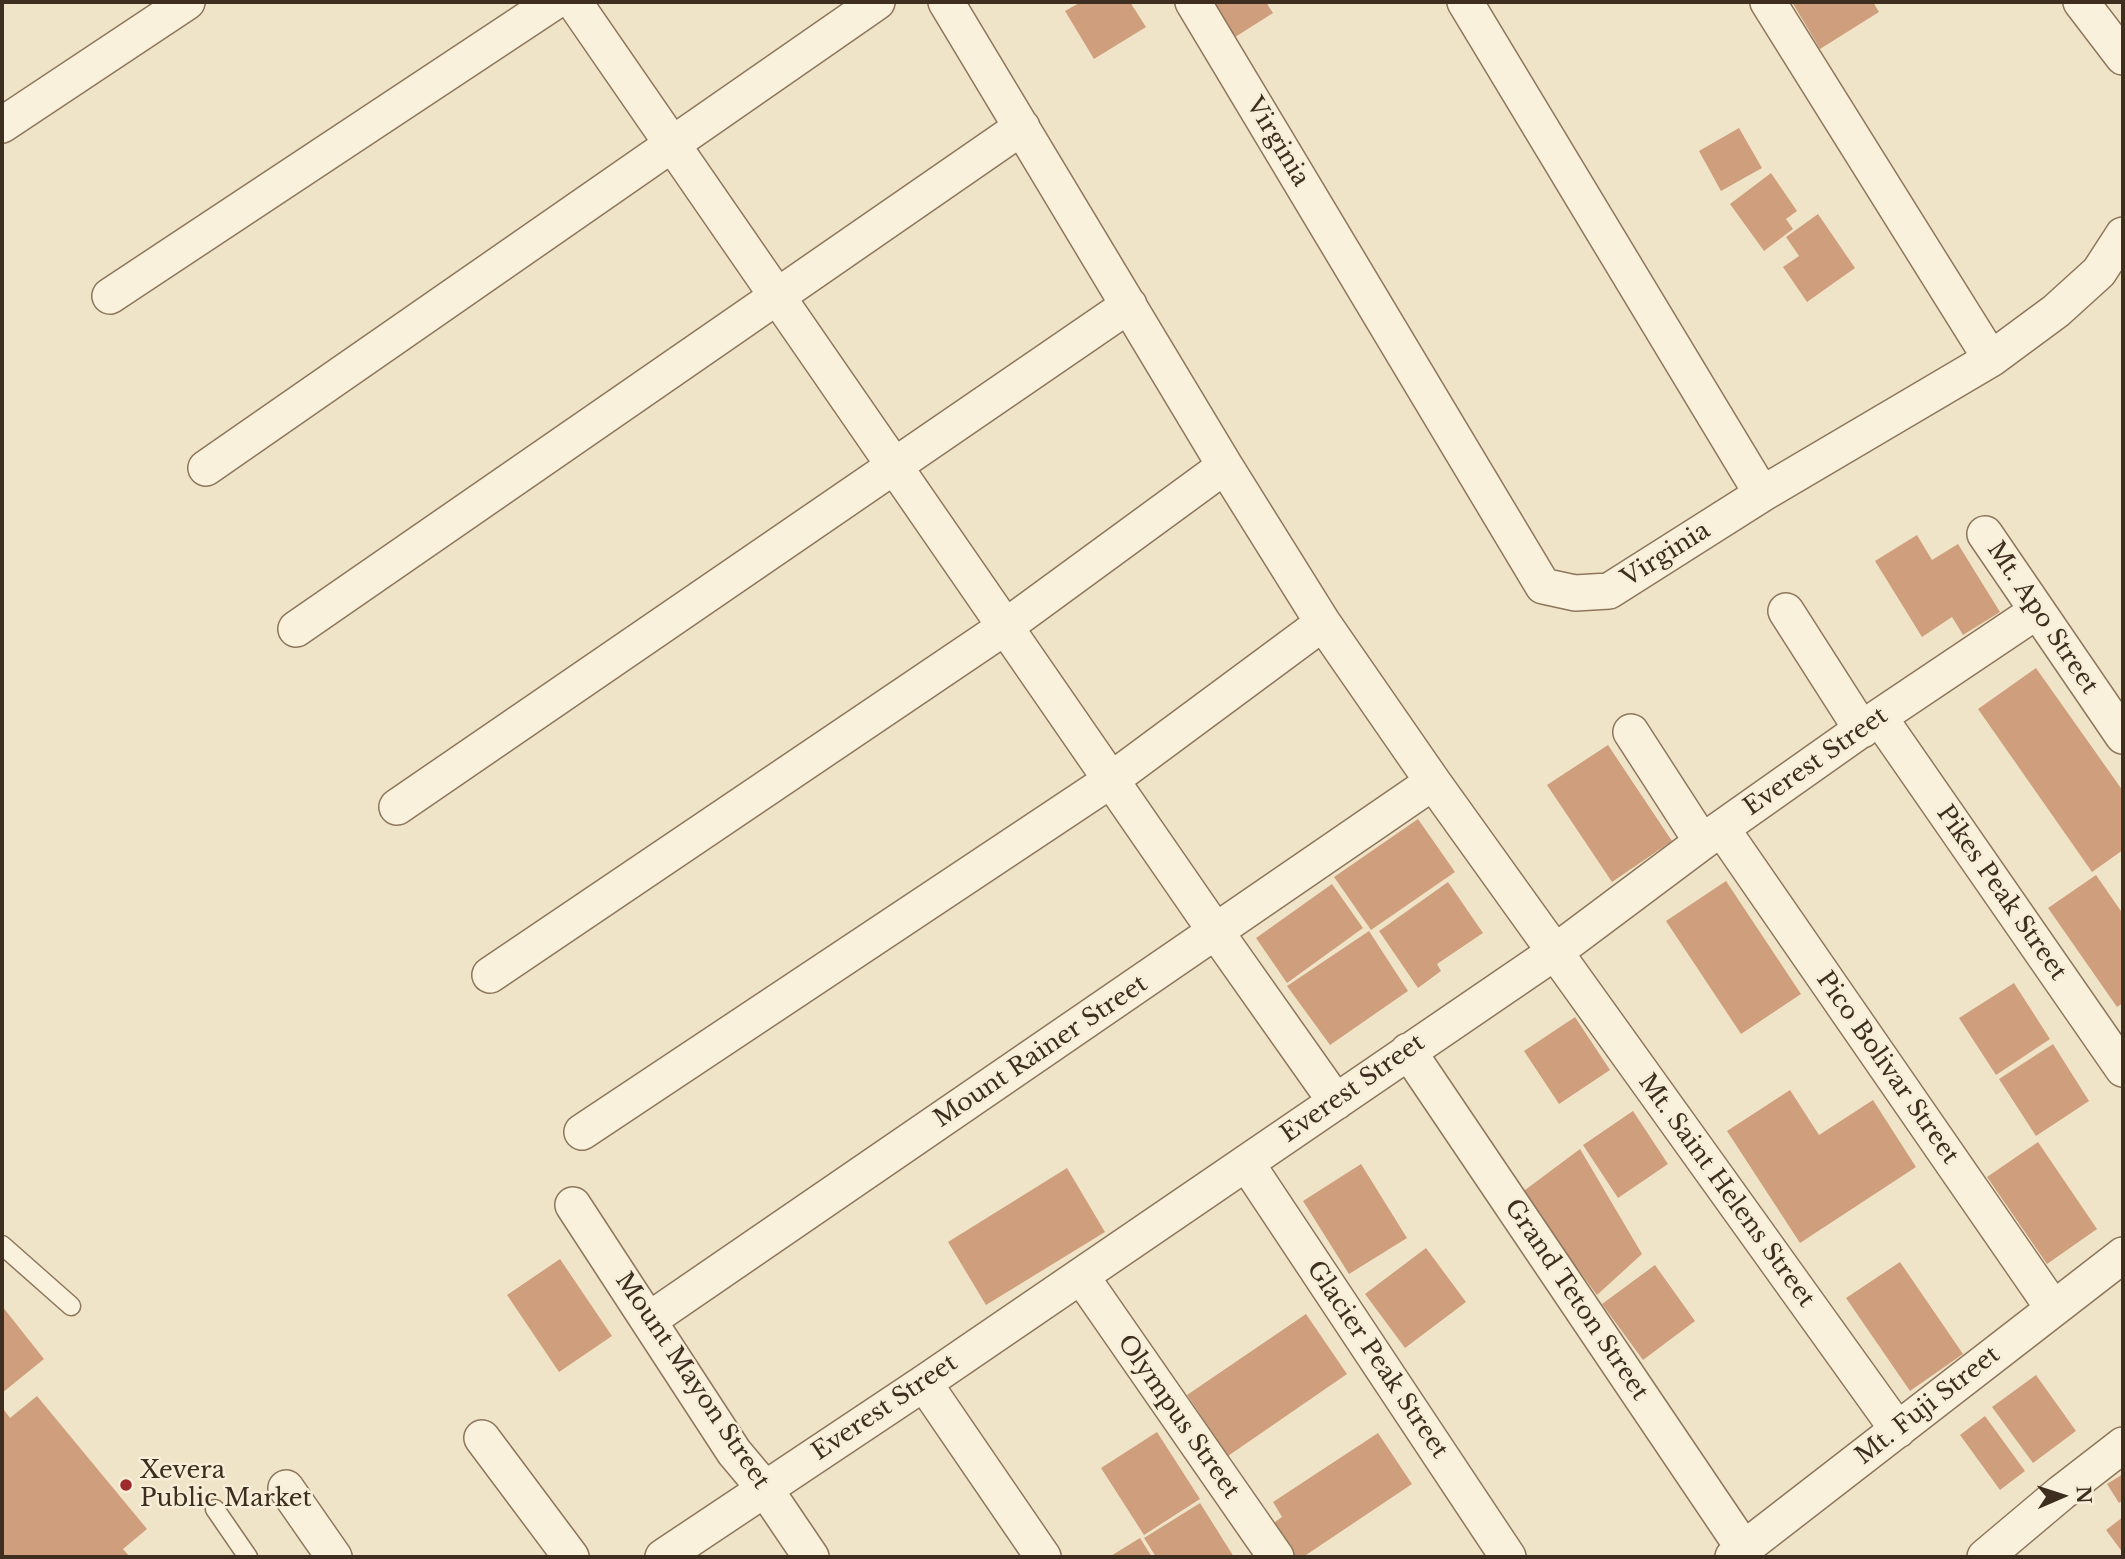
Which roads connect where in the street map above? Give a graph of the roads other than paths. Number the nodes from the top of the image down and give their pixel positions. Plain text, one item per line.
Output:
1 (187, 2) edge
2 (554, 2) edge
3 (574, 2) edge
4 (877, 2) edge
5 (946, 2) edge
6 (1193, 2) edge
7 (1465, 2) edge
8 (1768, 2) edge
9 (2081, 2) edge
10 (2123, 57) edge
11 (2, 125) edge
12 (1022, 127) junction
13 (672, 144) junction
14 (2123, 235) edge
15 (110, 296) dead end
16 (777, 296) junction
17 (1129, 305) junction
18 (1991, 359) junction
19 (894, 466) junction
20 (1225, 466) junction
21 (206, 468) dead end
22 (1762, 494) junction
23 (1984, 534) dead end
24 (1786, 611) dead end
25 (2037, 611) junction
26 (1323, 623) junction
27 (1005, 627) junction
28 (296, 629) dead end
29 (1870, 723) junction
30 (1631, 732) dead end
31 (2123, 736) edge
32 (1111, 780) junction
33 (1433, 782) junction
34 (397, 807) dead end
35 (1712, 836) junction
36 (1216, 933) junction
37 (1555, 952) junction
38 (491, 975) dead end
39 (1408, 1051) junction
40 (2123, 1069) edge
41 (1336, 1102) junction
42 (582, 1132) dead end
43 (1247, 1164) junction
44 (573, 1205) dead end
45 (2, 1245) edge
46 (2123, 1255) edge
47 (1081, 1276) junction
48 (71, 1306) dead end
49 (2053, 1308) junction
50 (649, 1320) junction
51 (923, 1383) junction
52 (1898, 1430) junction
53 (482, 1438) dead end
54 (2123, 1446) edge
55 (286, 1488) dead end
56 (765, 1489) junction
57 (215, 1509) dead end
58 (1738, 1553) edge
59 (248, 1557) edge
60 (334, 1557) edge
61 (571, 1557) edge
62 (663, 1557) edge
63 (811, 1557) edge
64 (1043, 1557) edge
65 (1276, 1557) edge
66 (1508, 1557) edge
67 (1985, 1557) edge

1 - 11 street
2 - 15 street
3 - 13 street
4 - 13 street
5 - 12 street, Mt. Saint Helens Street
6 - 22 street, Virginia
7 - 22 street
8 - 18 street
9 - 10 street
12 - 16 street
12 - 17 street, Mt. Saint Helens Street
13 - 16 street
13 - 21 street
14 - 18 street
16 - 19 street
16 - 28 street
17 - 19 street
17 - 20 street, Mt. Saint Helens Street
18 - 22 street
19 - 27 street
19 - 34 street
20 - 26 street, Mt. Saint Helens Street
20 - 27 street
23 - 25 street, Mt. Apo Street
24 - 29 street, Pikes Peak Street
25 - 29 street, Everest Street
25 - 31 street, Mt. Apo Street
26 - 32 street
26 - 33 street, Mt. Saint Helens Street
27 - 32 street
27 - 38 street
29 - 35 street, Everest Street
29 - 40 street, Pikes Peak Street
30 - 35 street, Pico Bolivar Street
32 - 36 street
32 - 42 street
33 - 36 street, Mount Rainer Street
33 - 37 street, Mt. Saint Helens Street
35 - 37 street, Everest Street
35 - 49 street, Pico Bolivar Street
36 - 41 street
36 - 50 street, Mount Rainer Street
37 - 39 street, Everest Street
37 - 52 street, Mt. Saint Helens Street
39 - 41 street, Everest Street
39 - 58 street, Grand Teton Street
41 - 43 street, Everest Street
43 - 47 street, Everest Street
43 - 66 street, Glacier Peak Street
44 - 50 street, Mount Mayon Street
45 - 48 lane
46 - 49 street, Mt. Fuji Street
47 - 51 street, Everest Street
47 - 65 street, Olympus Street
49 - 52 street, Mt. Fuji Street
50 - 56 street, Mount Mayon Street
51 - 56 street, Everest Street
51 - 64 street
52 - 58 street, Mt. Fuji Street
53 - 61 street
54 - 67 street
55 - 60 street
56 - 62 street, Everest Street
56 - 63 street, Mount Mayon Street
57 - 59 lane

